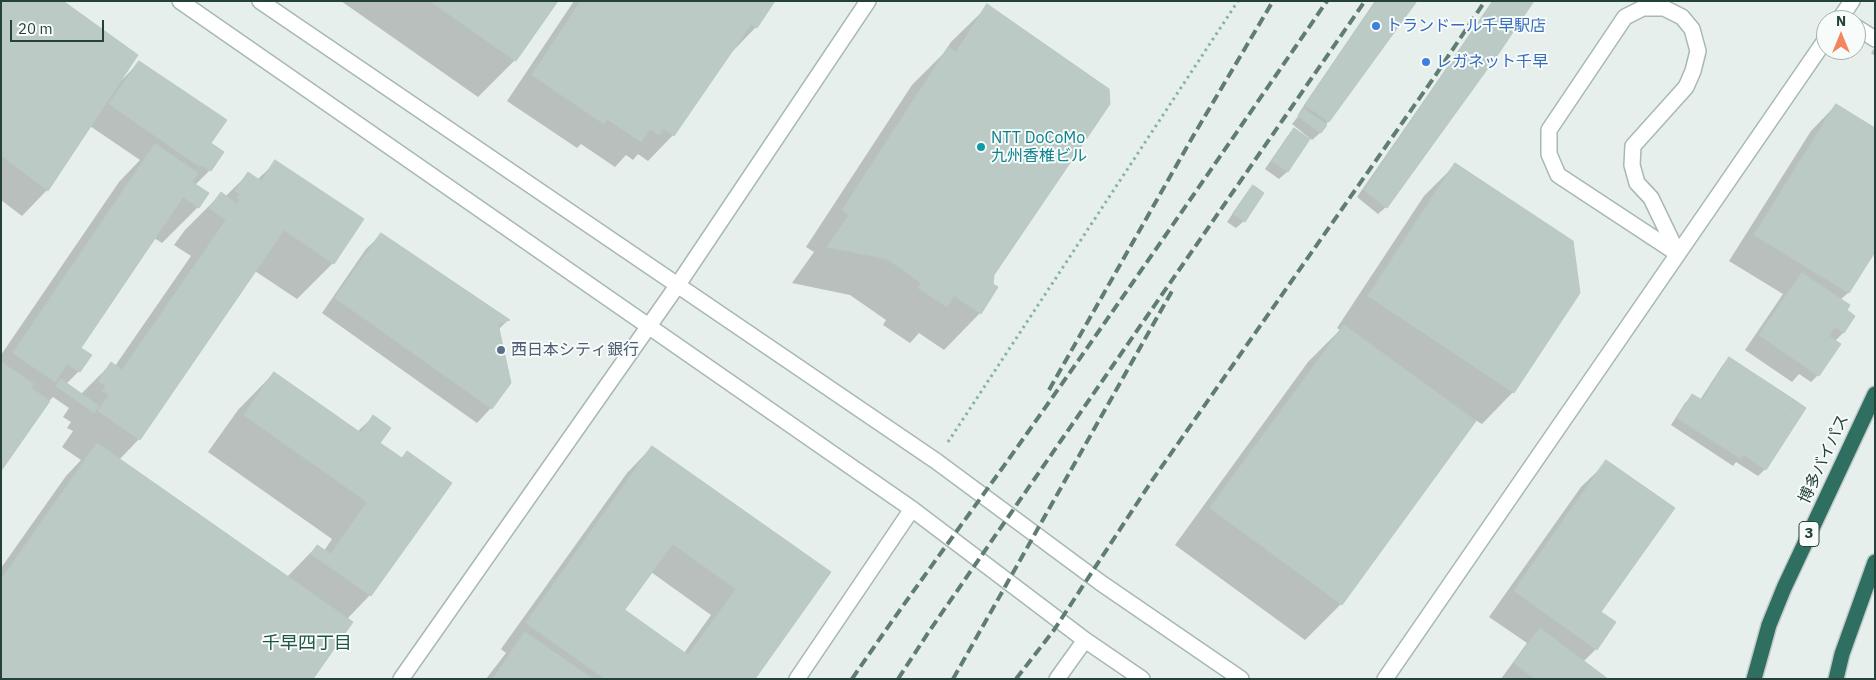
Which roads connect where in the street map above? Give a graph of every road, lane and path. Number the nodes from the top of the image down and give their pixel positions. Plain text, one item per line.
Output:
1 (180, 1) edge
2 (868, 1) edge
3 (1238, 1) edge
4 (269, 4) edge
5 (1816, 54) edge
6 (1678, 254) junction
7 (677, 286) junction
8 (648, 327) junction
9 (1875, 394) edge
10 (936, 461) junction
11 (912, 509) junction
12 (1875, 562) edge
13 (1085, 640) junction
14 (401, 679) edge
15 (797, 679) edge
16 (1057, 679) edge
17 (1142, 679) edge
18 (1241, 679) edge
19 (1385, 679) edge
20 (1754, 679) edge
21 (1836, 679) edge

1 - 8 street
2 - 7 street
3 - 10 path
4 - 7 street
5 - 6 street
6 - 6 street
6 - 19 street
7 - 8 street
7 - 10 street
8 - 11 street
8 - 14 street
9 - 20 highway, 博多バイパス / 3
10 - 18 street
11 - 13 street
11 - 15 street
12 - 21 highway
13 - 16 street
13 - 17 street

